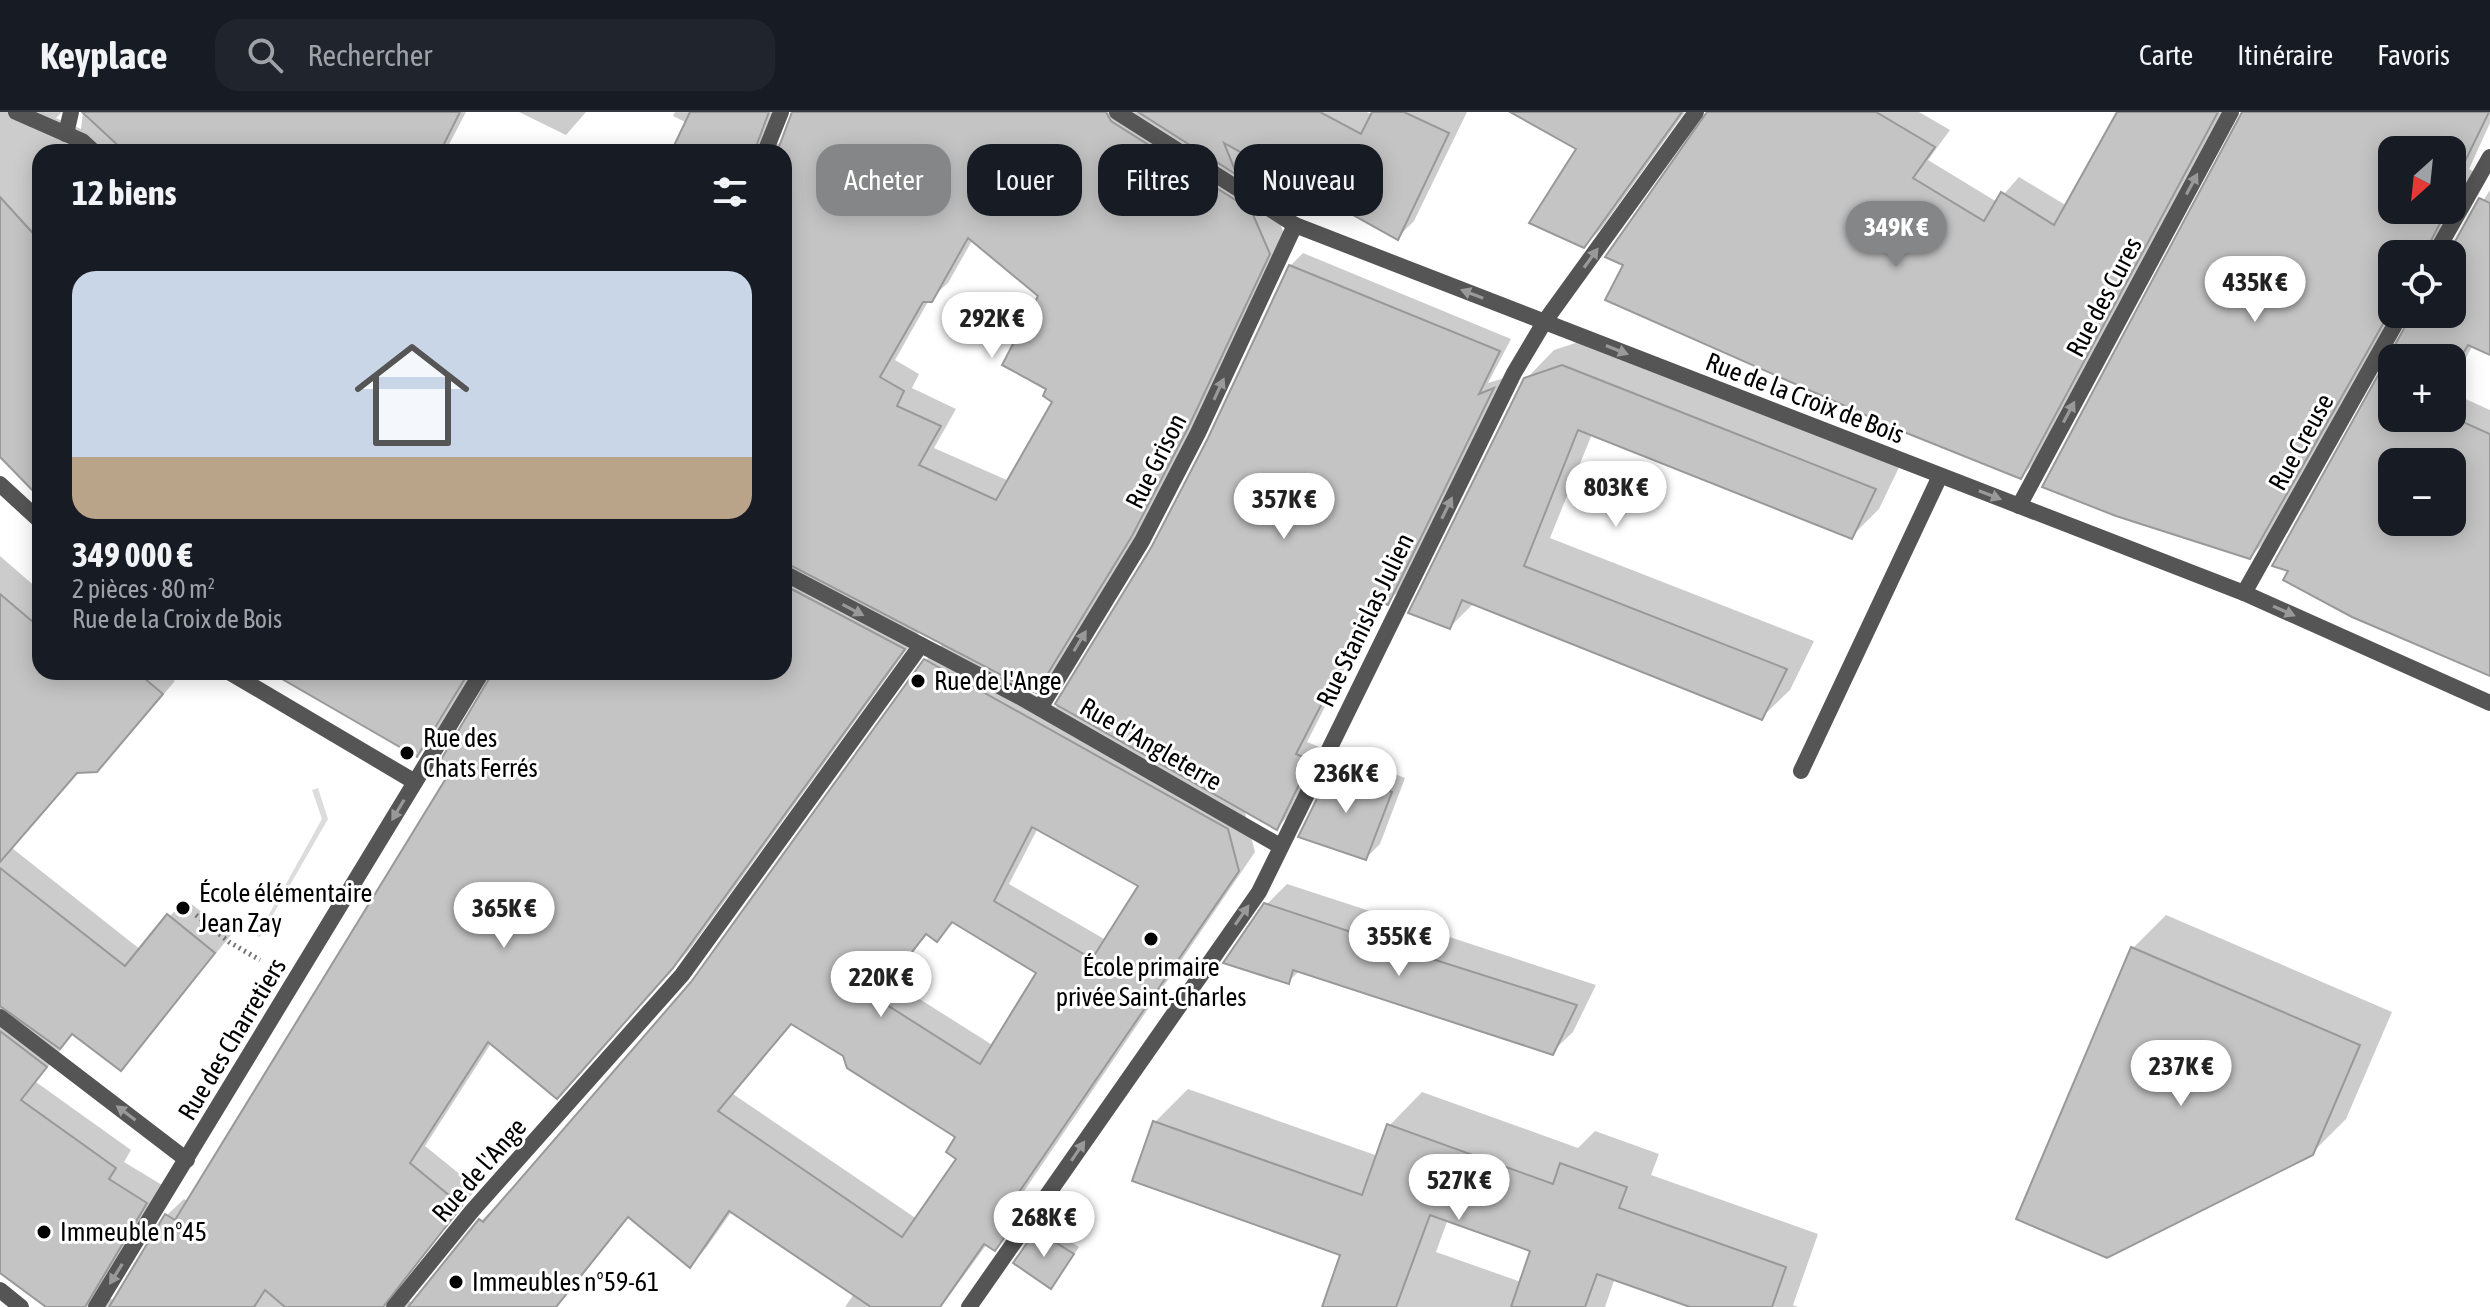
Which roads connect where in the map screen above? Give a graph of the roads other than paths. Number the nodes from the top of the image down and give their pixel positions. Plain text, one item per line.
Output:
1 (16, 112) edge
2 (71, 112) edge
3 (781, 112) edge
4 (1117, 112) edge
5 (1696, 112) edge
6 (2231, 112) edge
7 (66, 134) junction
8 (82, 144) edge
9 (768, 144) edge
10 (2490, 157) edge
11 (1295, 225) junction
12 (2443, 240) edge
13 (1545, 321) junction
14 (2393, 328) edge
15 (1940, 476) junction
16 (0, 484) edge
17 (2019, 506) junction
18 (32, 514) edge
19 (792, 577) edge
20 (2244, 593) junction
21 (921, 645) junction
22 (243, 680) edge
23 (477, 680) edge
24 (2490, 703) edge
25 (1040, 708) junction
26 (1801, 771) dead end
27 (415, 782) junction
28 (1280, 846) junction
29 (0, 1017) edge
30 (187, 1160) junction
31 (0, 1290) edge
32 (21, 1307) edge
33 (96, 1307) edge
34 (394, 1307) edge
35 (969, 1307) edge

1 - 7 street
2 - 7 street
3 - 9 street
4 - 11 street, Rue de la Croix de Bois
13 -> 5 street, Rue Stanislas Julien
17 -> 6 street, Rue des Cures
7 - 8 street
10 - 12 street
13 -> 11 street, Rue de la Croix de Bois
25 -> 11 street, Rue Grison
13 -> 15 street, Rue de la Croix de Bois
28 -> 13 street, Rue Stanislas Julien
14 - 20 street, Rue Creuse
15 -> 17 street, Rue de la Croix de Bois
15 - 26 street
16 - 18 street
17 - 20 street, Rue de la Croix de Bois
19 -> 21 street, Rue d'Angleterre
20 -> 24 street, Rue de la Croix de Bois
21 - 25 street, Rue d'Angleterre
21 - 34 street, Rue de l'Ange
22 - 27 street
23 - 27 street, Rue des Charretiers
25 - 28 street, Rue d'Angleterre
27 -> 30 street, Rue des Charretiers
35 -> 28 street, Rue Stanislas Julien
30 -> 29 street
30 -> 33 street, Rue des Charretiers
31 - 32 street

